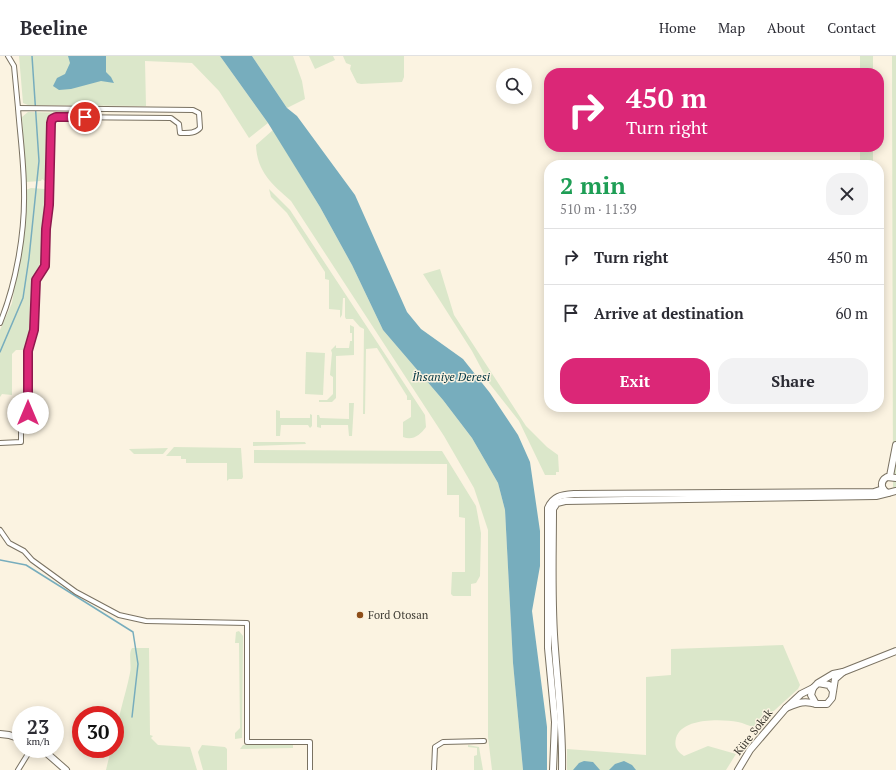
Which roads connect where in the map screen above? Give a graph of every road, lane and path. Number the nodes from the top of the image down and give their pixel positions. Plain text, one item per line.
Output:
1 (8, 56) edge
2 (18, 108) junction
3 (0, 323) edge
4 (0, 443) edge
5 (896, 445) edge
6 (893, 477) edge
7 (891, 492) edge
8 (0, 530) edge
9 (896, 652) edge
10 (843, 672) junction
11 (818, 683) junction
12 (813, 688) junction
13 (833, 691) junction
14 (816, 704) junction
15 (786, 708) junction
16 (0, 731) edge
17 (12, 733) edge
18 (0, 734) edge
19 (12, 736) edge
20 (484, 741) dead end
21 (25, 758) edge
22 (47, 758) edge
23 (52, 758) edge
24 (18, 770) edge
25 (61, 770) edge
26 (66, 770) edge
27 (310, 770) edge
28 (434, 770) edge
29 (553, 770) edge
30 (562, 770) edge
31 (738, 770) edge

1 - 2 street
2 - 3 street
2 - 4 street
5 - 6 main road
6 - 7 main road
7 - 29 main road
7 - 30 main road
8 - 27 street
9 - 10 main road
10 - 11 main road
10 - 13 main road
11 - 12 main road
11 - 13 main road
12 - 14 main road
12 - 15 main road, Küre Sokak
13 - 14 main road
14 - 15 main road
15 - 31 main road, Küre Sokak
16 - 17 main road
18 - 19 main road
20 - 28 street
21 - 24 street
22 - 25 main road
23 - 26 main road

